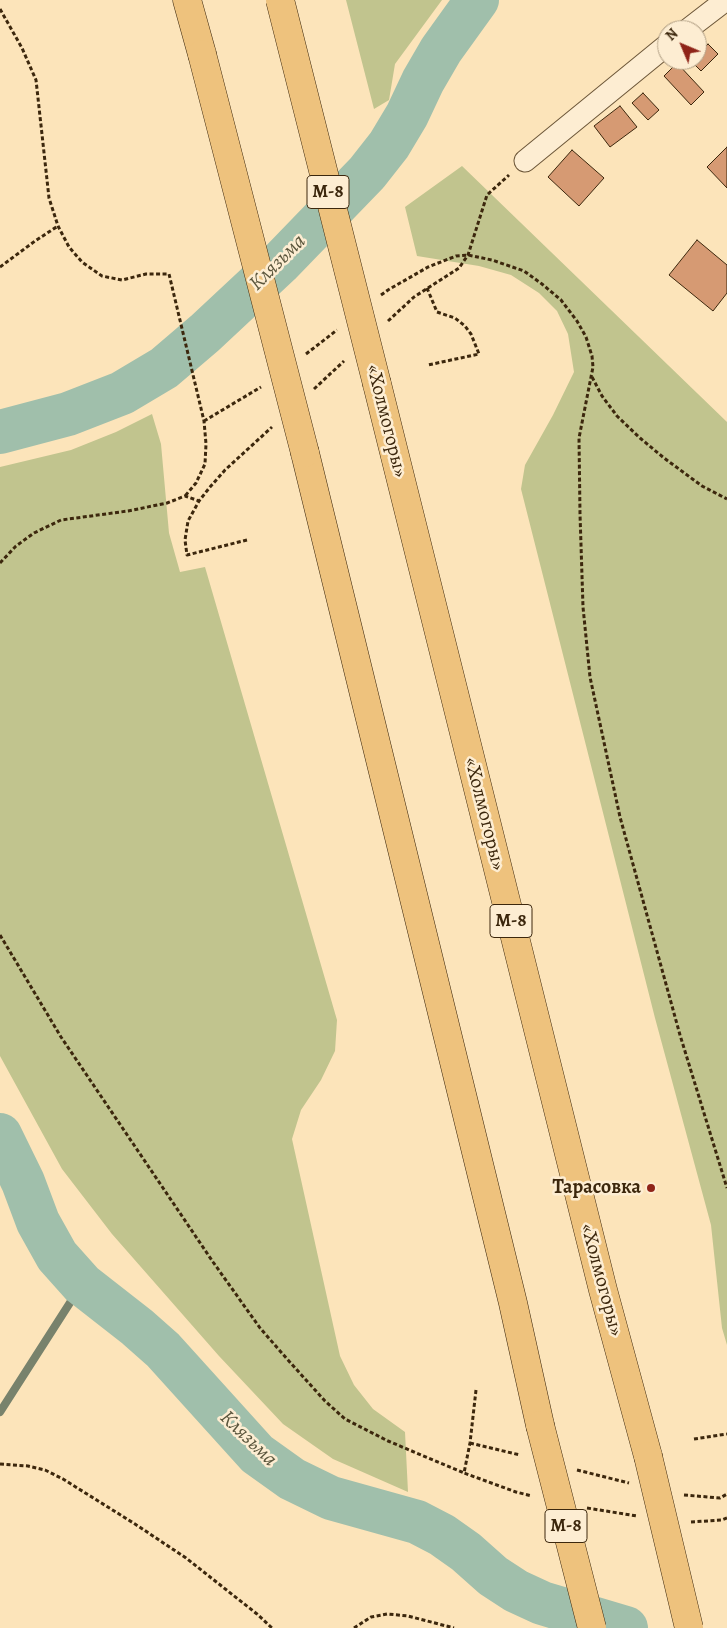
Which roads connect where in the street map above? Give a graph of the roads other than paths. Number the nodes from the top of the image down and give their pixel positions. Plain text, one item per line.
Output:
1 (188, 0) edge
2 (280, 0) edge
3 (726, 0) edge
4 (700, 20) edge
5 (657, 53) edge
6 (525, 161) road end
7 (592, 1628) edge
8 (689, 1628) edge

1 - 7 highway, М-8, bridge
2 - 8 highway, «Холмогоры» / М-8, bridge
3 - 4 street
5 - 6 street

